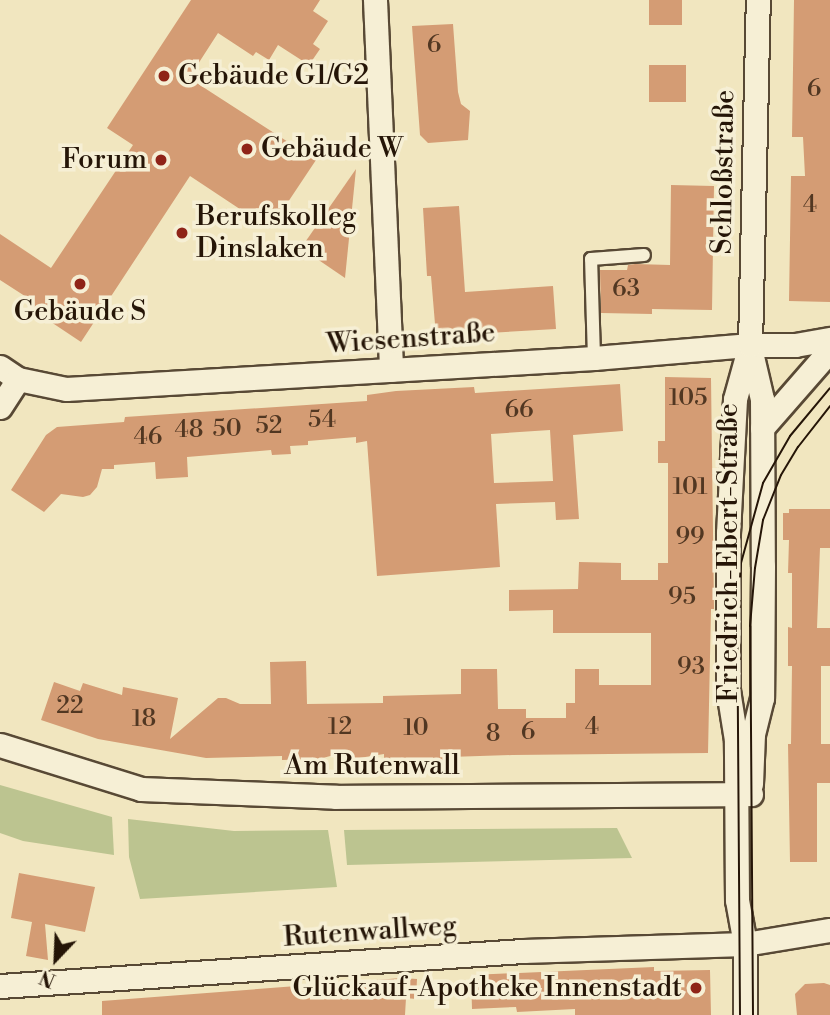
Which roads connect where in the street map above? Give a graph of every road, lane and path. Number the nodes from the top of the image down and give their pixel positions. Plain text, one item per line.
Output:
1 (375, 0) edge
2 (758, 0) edge
3 (644, 255) dead end
4 (830, 339) edge
5 (750, 345) junction
6 (830, 350) edge
7 (594, 358) junction
8 (391, 370) junction
9 (9, 373) edge
10 (0, 407) edge
11 (762, 428) junction
12 (0, 745) edge
13 (744, 794) junction
14 (830, 930) edge
15 (745, 944) junction
16 (0, 986) edge
17 (745, 1015) edge

1 - 8 street
2 - 5 street, Schloßstraße
3 - 7 lane
4 - 5 street, Wiesenstraße
5 - 7 street, Wiesenstraße
5 - 11 street, Friedrich-Ebert-Straße
5 - 13 street, Friedrich-Ebert-Straße
6 - 11 street
7 - 8 street, Wiesenstraße
8 - 9 street, Wiesenstraße
9 - 10 street
11 - 13 street, Friedrich-Ebert-Straße
12 - 13 street, Am Rutenwall
13 - 15 street, Friedrich-Ebert-Straße
14 - 15 street, Rutenwallweg
15 - 16 street, Rutenwallweg
15 - 17 street, Friedrich-Ebert-Straße

